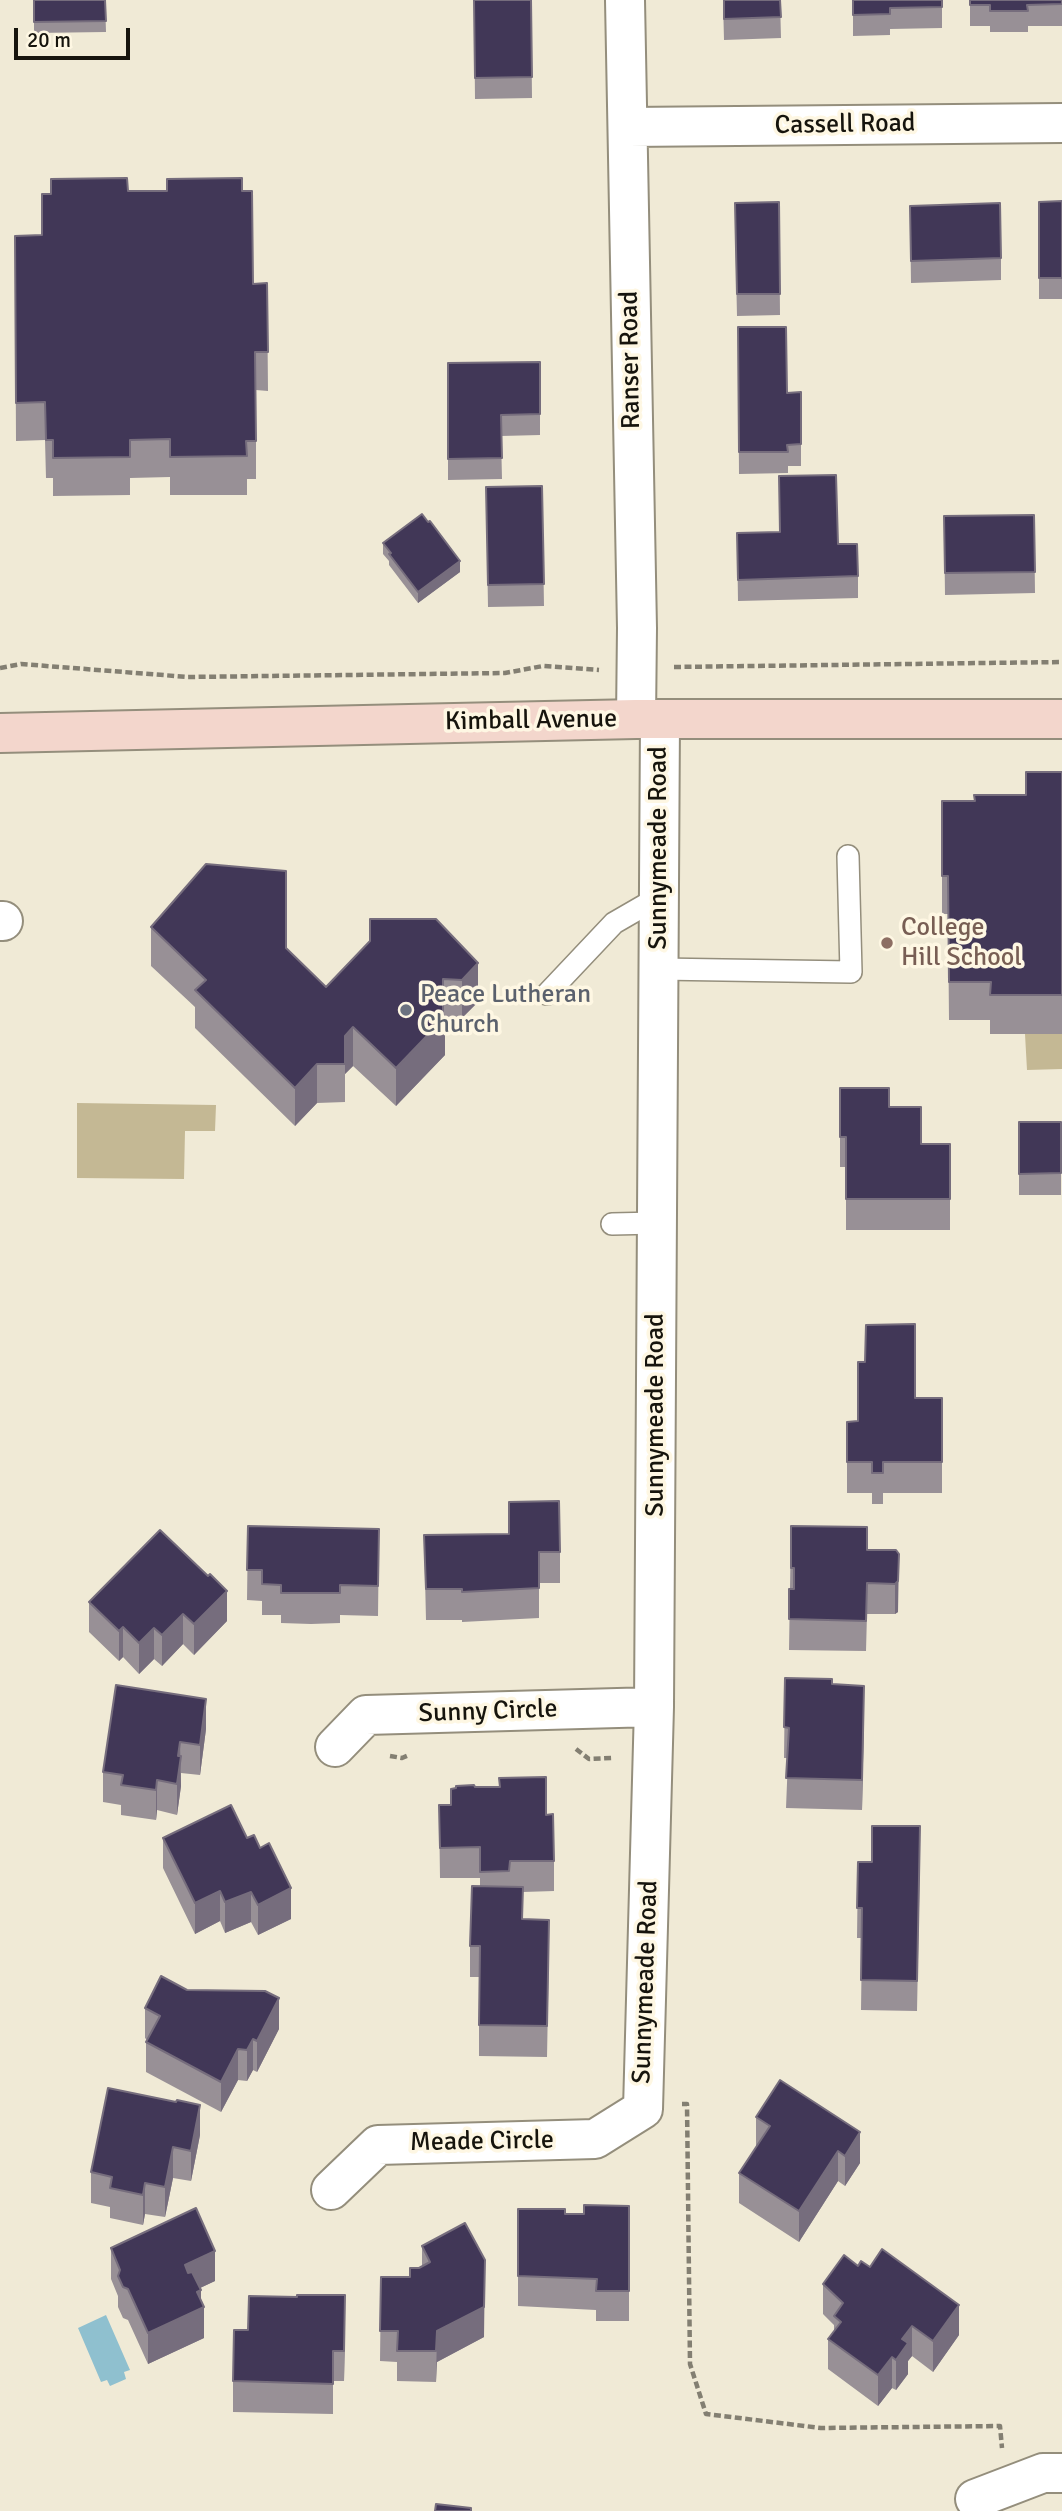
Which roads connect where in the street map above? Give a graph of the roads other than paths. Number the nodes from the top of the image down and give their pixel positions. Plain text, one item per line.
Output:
1 (625, 0) edge
2 (1062, 123) edge
3 (629, 127) junction
4 (1062, 719) edge
5 (648, 720) junction
6 (0, 733) edge
7 (848, 856) dead end
8 (659, 897) junction
9 (659, 969) junction
10 (547, 994) dead end
11 (657, 1223) junction
12 (612, 1224) dead end
13 (654, 1707) junction
14 (335, 1747) dead end
15 (643, 2109) joint
16 (331, 2190) dead end
17 (1053, 2473) edge
18 (975, 2499) dead end

1 - 3 street, Ranser Road
2 - 3 street, Cassell Road
3 - 5 street, Ranser Road
4 - 5 main road, Kimball Avenue
5 - 6 main road, Kimball Avenue
5 - 8 street, Sunnymeade Road
7 - 9 lane
8 - 9 street, Sunnymeade Road
8 - 10 lane
9 - 11 street, Sunnymeade Road
11 - 12 lane
11 - 13 street, Sunnymeade Road
13 - 14 street, Sunny Circle
13 - 15 street, Sunnymeade Road
15 - 16 street, Meade Circle
17 - 18 street

